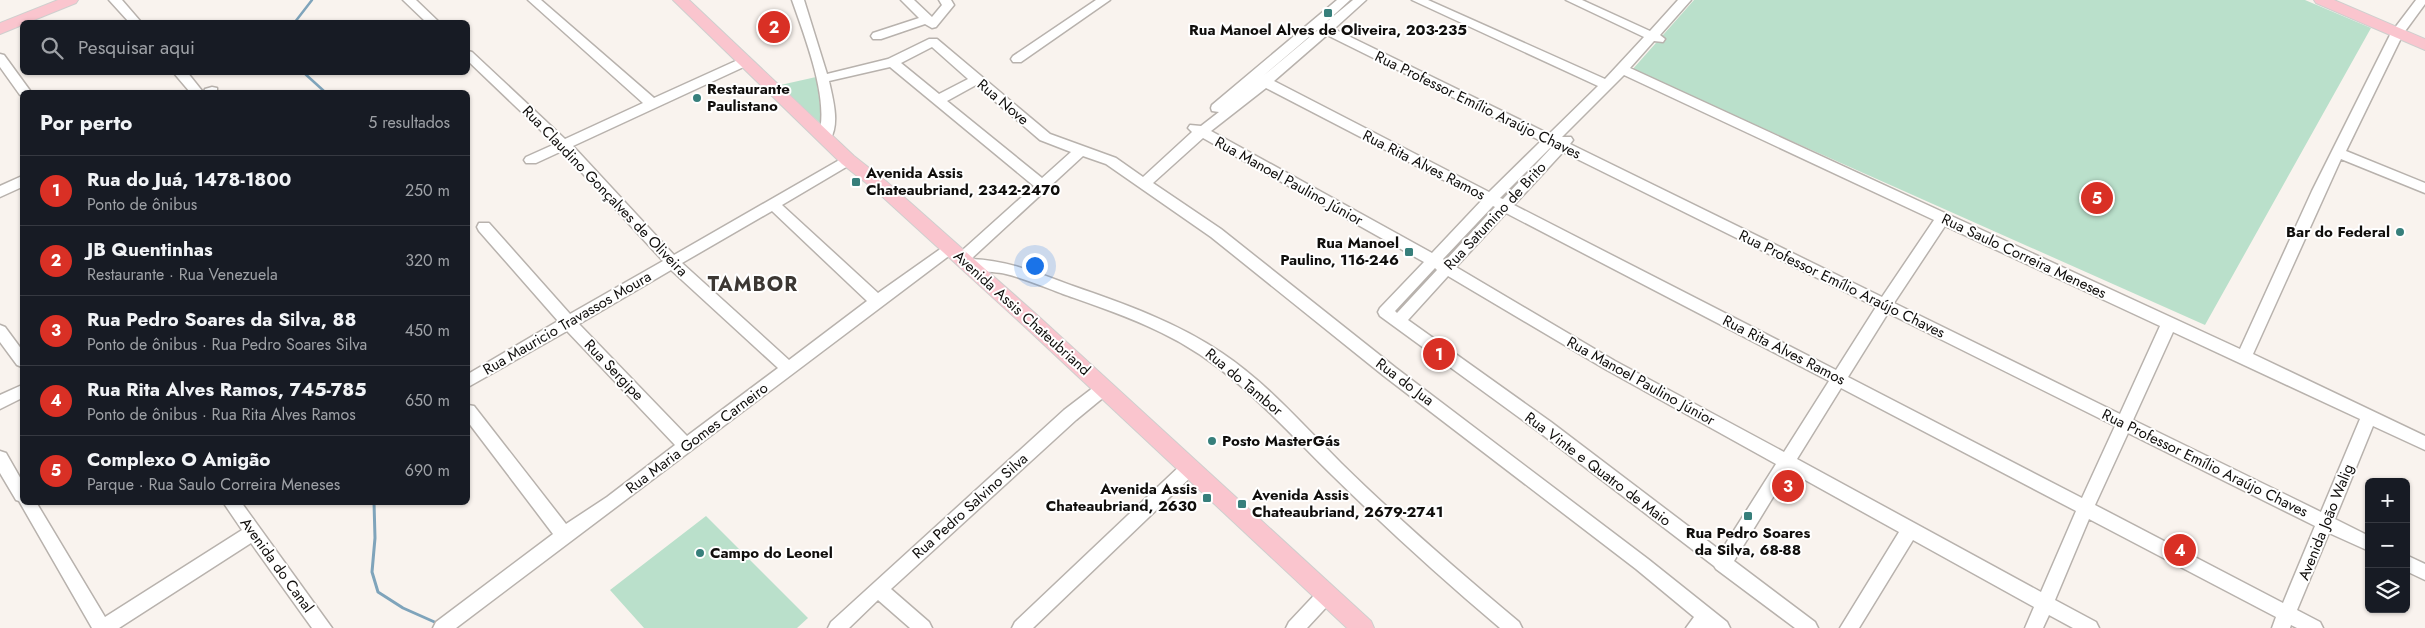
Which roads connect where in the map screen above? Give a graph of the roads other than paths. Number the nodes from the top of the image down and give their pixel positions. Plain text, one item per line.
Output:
1 (71, 0) edge
2 (115, 0) edge
3 (409, 0) edge
4 (534, 0) edge
5 (680, 0) edge
6 (798, 0) edge
7 (907, 0) edge
8 (946, 0) edge
9 (1104, 0) edge
10 (1344, 0) edge
11 (1358, 0) edge
12 (1418, 0) edge
13 (1572, 0) edge
14 (1685, 0) edge
15 (1695, 0) edge
16 (2321, 0) edge
17 (2422, 0) edge
18 (22, 20) edge
19 (133, 20) edge
20 (431, 20) edge
21 (20, 21) edge
22 (930, 22) junction
23 (1320, 27) junction
24 (0, 29) edge
25 (2398, 33) junction
26 (877, 36) dead end
27 (1655, 37) junction
28 (933, 42) junction
29 (2425, 45) edge
30 (470, 57) edge
31 (0, 58) edge
32 (1017, 59) dead end
33 (744, 62) junction
34 (892, 62) junction
35 (1626, 70) junction
36 (182, 75) edge
37 (822, 79) junction
38 (1259, 79) junction
39 (976, 80) junction
40 (1607, 85) junction
41 (24, 90) edge
42 (195, 90) edge
43 (938, 101) junction
44 (652, 104) junction
45 (1198, 130) junction
46 (825, 137) junction
47 (1555, 144) junction
48 (565, 146) junction
49 (1080, 151) junction
50 (2339, 153) junction
51 (532, 160) dead end
52 (848, 160) junction
53 (20, 182) edge
54 (1144, 184) junction
55 (1043, 186) junction
56 (2425, 188) edge
57 (0, 192) edge
58 (1499, 203) junction
59 (772, 204) junction
60 (1943, 218) junction
61 (484, 227) dead end
62 (961, 257) junction
63 (672, 262) junction
64 (1440, 265) junction
65 (877, 301) junction
66 (1885, 305) junction
67 (1391, 317) joint
68 (567, 322) junction
69 (2169, 324) junction
70 (0, 331) edge
71 (2244, 357) junction
72 (20, 358) edge
73 (788, 368) junction
74 (1839, 379) junction
75 (470, 380) edge
76 (1104, 388) junction
77 (20, 392) edge
78 (0, 403) edge
79 (470, 414) edge
80 (2369, 416) junction
81 (2125, 424) junction
82 (2425, 443) edge
83 (686, 446) junction
84 (0, 458) edge
85 (1787, 461) junction
86 (1189, 468) junction
87 (20, 492) edge
88 (29, 505) edge
89 (233, 505) edge
90 (2085, 509) junction
91 (2326, 523) junction
92 (1910, 530) junction
93 (252, 533) junction
94 (564, 534) junction
95 (2365, 542) edge
96 (1722, 564) junction
97 (2410, 565) edge
98 (2425, 572) edge
99 (878, 589) junction
100 (1326, 594) junction
101 (2046, 602) junction
102 (2284, 621) edge
103 (1701, 622) edge
104 (103, 628) edge
105 (323, 628) edge
106 (442, 628) edge
107 (838, 628) edge
108 (923, 628) edge
109 (1021, 628) edge
110 (1295, 628) edge
111 (1363, 628) edge
112 (1512, 628) edge
113 (1721, 628) edge
114 (1809, 628) edge
115 (1849, 628) edge
116 (2034, 628) edge
117 (2090, 628) edge
118 (2314, 628) edge

1 - 18 main road
2 - 19 street
3 - 20 street
4 - 44 street
5 - 33 main road, Avenida Assis Chateubriand
6 - 37 street
7 - 22 street
8 - 22 street
9 - 32 street
10 - 23 street
11 - 23 street
12 - 40 street
13 - 27 street
14 - 27 street, Rua Satumino de Brito
15 - 27 street, Rua Satumino de Brito
16 - 25 main road
17 - 25 street
21 - 24 main road
22 - 26 street
22 - 28 street
23 - 38 street
23 - 47 street, Rua Professor Emílio Araújo Chaves
25 - 29 main road
25 - 50 street
27 - 35 street, Rua Satumino de Brito
28 - 34 street
28 - 39 street, Rua Nove
30 - 48 street, Rua Claudino Gonçalves de Oliveira
31 - 41 street
33 - 44 street
33 - 46 main road, Avenida Assis Chateubriand
34 - 37 street
34 - 43 street
35 - 40 street, Rua Satumino de Brito
35 - 47 street, Rua Satumino de Brito
35 - 60 street, Rua Saulo Correira Meneses
36 - 42 street
37 - 46 street
38 - 45 street
38 - 58 street, Rua Rita Alves Ramos
39 - 43 street
39 - 49 street, Rua Nove
40 - 47 street, Rua Satumino de Brito
43 - 55 street
44 - 48 street
45 - 54 street
45 - 64 street, Rua Manoel Paulino Júnior
46 - 52 main road, Avenida Assis Chateubriand
47 - 58 street, Rua Satumino de Brito
47 - 66 street, Rua Professor Emílio Araújo Chaves
48 - 51 street
48 - 63 street, Rua Claudino Gonçalves de Oliveira
49 - 54 street, Rua do Jua
49 - 55 street, Rua Maria Gomes Carneiro
50 - 56 street
50 - 71 street
52 - 59 street, Rua Mauricio Travassos Moura
52 - 62 main road, Avenida Assis Chateubriand
53 - 57 street
54 - 103 street, Rua do Jua
55 - 62 street, Rua Maria Gomes Carneiro
58 - 64 street, Rua Satumino de Brito
58 - 74 street, Rua Rita Alves Ramos
59 - 63 street, Rua Mauricio Travassos Moura
59 - 65 street
60 - 66 street
60 - 69 street, Rua Saulo Correira Meneses
61 - 68 street, Rua Sergipe
62 - 65 street, Rua Maria Gomes Carneiro
62 - 76 main road, Avenida Assis Chateubriand
62 - 112 street, Rua do Tambor
63 - 68 street, Rua Mauricio Travassos Moura
63 - 73 street, Rua Claudino Gonçalves de Oliveira
64 - 67 street, Rua Satumino de Brito
64 - 85 street, Rua Manoel Paulino Júnior
65 - 73 street, Rua Maria Gomes Carneiro
66 - 74 street
66 - 81 street, Rua Professor Emílio Araújo Chaves
67 - 96 street, Rua Vinte e Quatro de Maio
68 - 75 street, Rua Mauricio Travassos Moura
68 - 83 street, Rua Sergipe
69 - 71 street, Rua Saulo Correira Meneses
69 - 81 street
70 - 72 street
71 - 80 street, Rua Saulo Correira Meneses
73 - 83 street, Rua Maria Gomes Carneiro
74 - 85 street
74 - 90 street, Rua Rita Alves Ramos
76 - 86 main road, Avenida Assis Chateubriand
76 - 99 street, Rua Pedro Salvino Silva
77 - 78 street
79 - 94 street
80 - 82 street, Rua Saulo Correira Meneses
80 - 91 street, Avenida João Walig
81 - 90 street
81 - 91 street, Rua Professor Emílio Araújo Chaves
83 - 94 street, Rua Maria Gomes Carneiro
84 - 87 street
85 - 92 street, Rua Manoel Paulino Júnior
85 - 96 street
86 - 100 main road, Avenida Assis Chateubriand
86 - 109 street
88 - 104 street
89 - 93 street, Avenida do Canal
90 - 101 street
90 - 102 street, Rua Rita Alves Ramos
91 - 95 street, Rua Professor Emílio Araújo Chaves
91 - 102 street, Avenida João Walig
92 - 101 street, Rua Manoel Paulino Júnior
92 - 115 street
93 - 104 street
93 - 105 street, Avenida do Canal
94 - 106 street, Rua Maria Gomes Carneiro
96 - 114 street, Rua Vinte e Quatro de Maio
97 - 98 street
99 - 107 street, Rua Pedro Salvino Silva
99 - 108 street
100 - 110 street
100 - 111 main road, Avenida Assis Chateubriand
101 - 116 street
101 - 117 street, Rua Manoel Paulino Júnior
102 - 118 street, Rua Rita Alves Ramos
103 - 113 street, Rua do Jua

